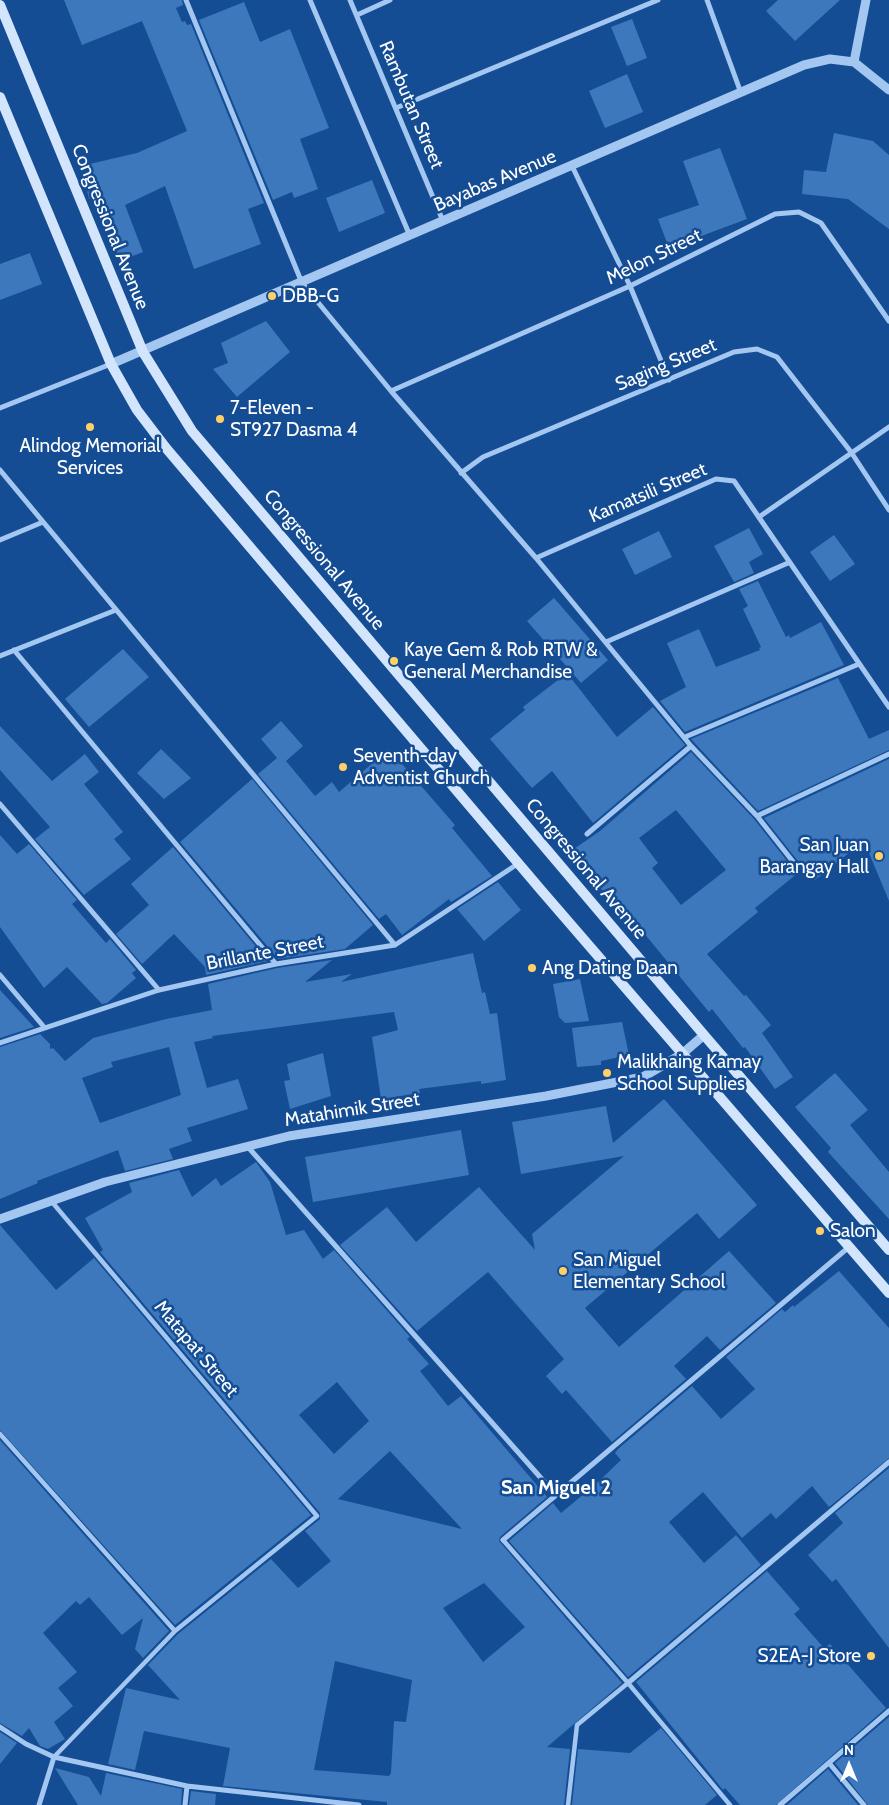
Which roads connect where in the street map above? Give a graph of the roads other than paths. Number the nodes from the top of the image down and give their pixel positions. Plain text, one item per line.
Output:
1 (186, 0) edge
2 (310, 0) edge
3 (350, 0) edge
4 (390, 0) edge
5 (658, 0) edge
6 (707, 0) edge
7 (866, 0) edge
8 (0, 5) edge
9 (357, 15) junction
10 (854, 62) junction
11 (889, 90) edge
12 (741, 92) junction
13 (0, 97) edge
14 (396, 108) junction
15 (572, 166) junction
16 (444, 222) junction
17 (410, 236) junction
18 (302, 283) junction
19 (630, 286) junction
20 (889, 320) edge
21 (143, 352) junction
22 (111, 364) junction
23 (669, 380) junction
24 (391, 391) junction
25 (0, 408) edge
26 (889, 426) edge
27 (851, 452) junction
28 (0, 470) edge
29 (461, 473) junction
30 (889, 510) edge
31 (759, 516) junction
32 (43, 522) junction
33 (0, 540) edge
34 (536, 558) junction
35 (788, 563) junction
36 (116, 610) junction
37 (606, 642) junction
38 (14, 650) junction
39 (0, 656) edge
40 (859, 664) junction
41 (889, 708) edge
42 (685, 737) junction
43 (691, 746) junction
44 (889, 754) edge
45 (0, 804) edge
46 (757, 816) junction
47 (587, 834) dead end
48 (519, 863) junction
49 (798, 868) dead end
50 (395, 945) junction
51 (276, 964) junction
52 (0, 975) edge
53 (160, 990) junction
54 (44, 1027) junction
55 (704, 1036) junction
56 (0, 1043) edge
57 (682, 1054) junction
58 (248, 1147) junction
59 (52, 1202) junction
60 (0, 1219) edge
61 (849, 1247) junction
62 (889, 1250) edge
63 (889, 1293) edge
64 (0, 1434) edge
65 (889, 1462) edge
66 (556, 1495) junction
67 (503, 1540) joint
68 (175, 1631) junction
69 (628, 1683) junction
70 (889, 1711) edge
71 (0, 1727) edge
72 (54, 1757) junction
73 (829, 1762) junction
74 (187, 1786) junction
75 (39, 1805) edge
76 (185, 1805) edge
77 (359, 1805) edge
78 (568, 1805) edge
79 (730, 1805) edge
80 (780, 1805) edge
81 (864, 1805) edge

1 - 18 street
2 - 17 street
3 - 9 street, Rambutan Street
4 - 9 street
5 - 14 street
6 - 12 street
7 - 10 street
8 - 21 main road, Congressional Avenue
9 - 14 street, Rambutan Street
10 - 11 street
10 - 12 street, Bayabas Avenue
12 - 15 street, Bayabas Avenue
13 - 22 main road
14 - 16 street, Rambutan Street
15 - 16 street, Bayabas Avenue
15 - 19 street
16 - 17 street, Bayabas Avenue
17 - 18 street, Bayabas Avenue
18 - 21 street, Bayabas Avenue
18 - 24 street
19 - 20 street, Melon Street
19 - 23 street
19 - 24 street, Melon Street
21 - 22 street, Bayabas Avenue
21 - 55 main road, Congressional Avenue
22 - 25 street
22 - 48 main road
23 - 27 street, Saging Street
23 - 29 street, Saging Street
24 - 29 street
26 - 27 street
27 - 30 street, Saging Street
27 - 31 street
28 - 32 street
29 - 34 street
31 - 34 street, Kamatsili Street
31 - 35 street, Kamatsili Street
32 - 33 street
32 - 36 street
34 - 37 street
35 - 37 street
35 - 40 street, Kamatsili Street
36 - 38 street
36 - 50 street
37 - 42 street
38 - 39 street
38 - 51 street
40 - 41 street, Kamatsili Street
40 - 42 street
42 - 43 street
43 - 46 street
43 - 47 street
44 - 46 street
45 - 53 street
46 - 49 street
48 - 50 street, Brillante Street
48 - 57 main road
50 - 51 street, Brillante Street
51 - 53 street, Brillante Street
52 - 54 street
53 - 54 street, Brillante Street
54 - 56 street, Brillante Street
55 - 57 street, Matahimik Street
55 - 62 main road, Congressional Avenue
57 - 58 street, Matahimik Street
57 - 61 main road
58 - 59 street, Matahimik Street
58 - 66 street
59 - 60 street, Matahimik Street
59 - 68 street, Matapat Street
61 - 63 main road
61 - 66 street
64 - 68 street
65 - 69 street
66 - 67 street
67 - 69 street
68 - 72 street
69 - 78 street
69 - 79 street
70 - 73 street
71 - 72 street
72 - 74 street
72 - 75 street
73 - 80 street
73 - 81 street
74 - 76 street
74 - 77 street

